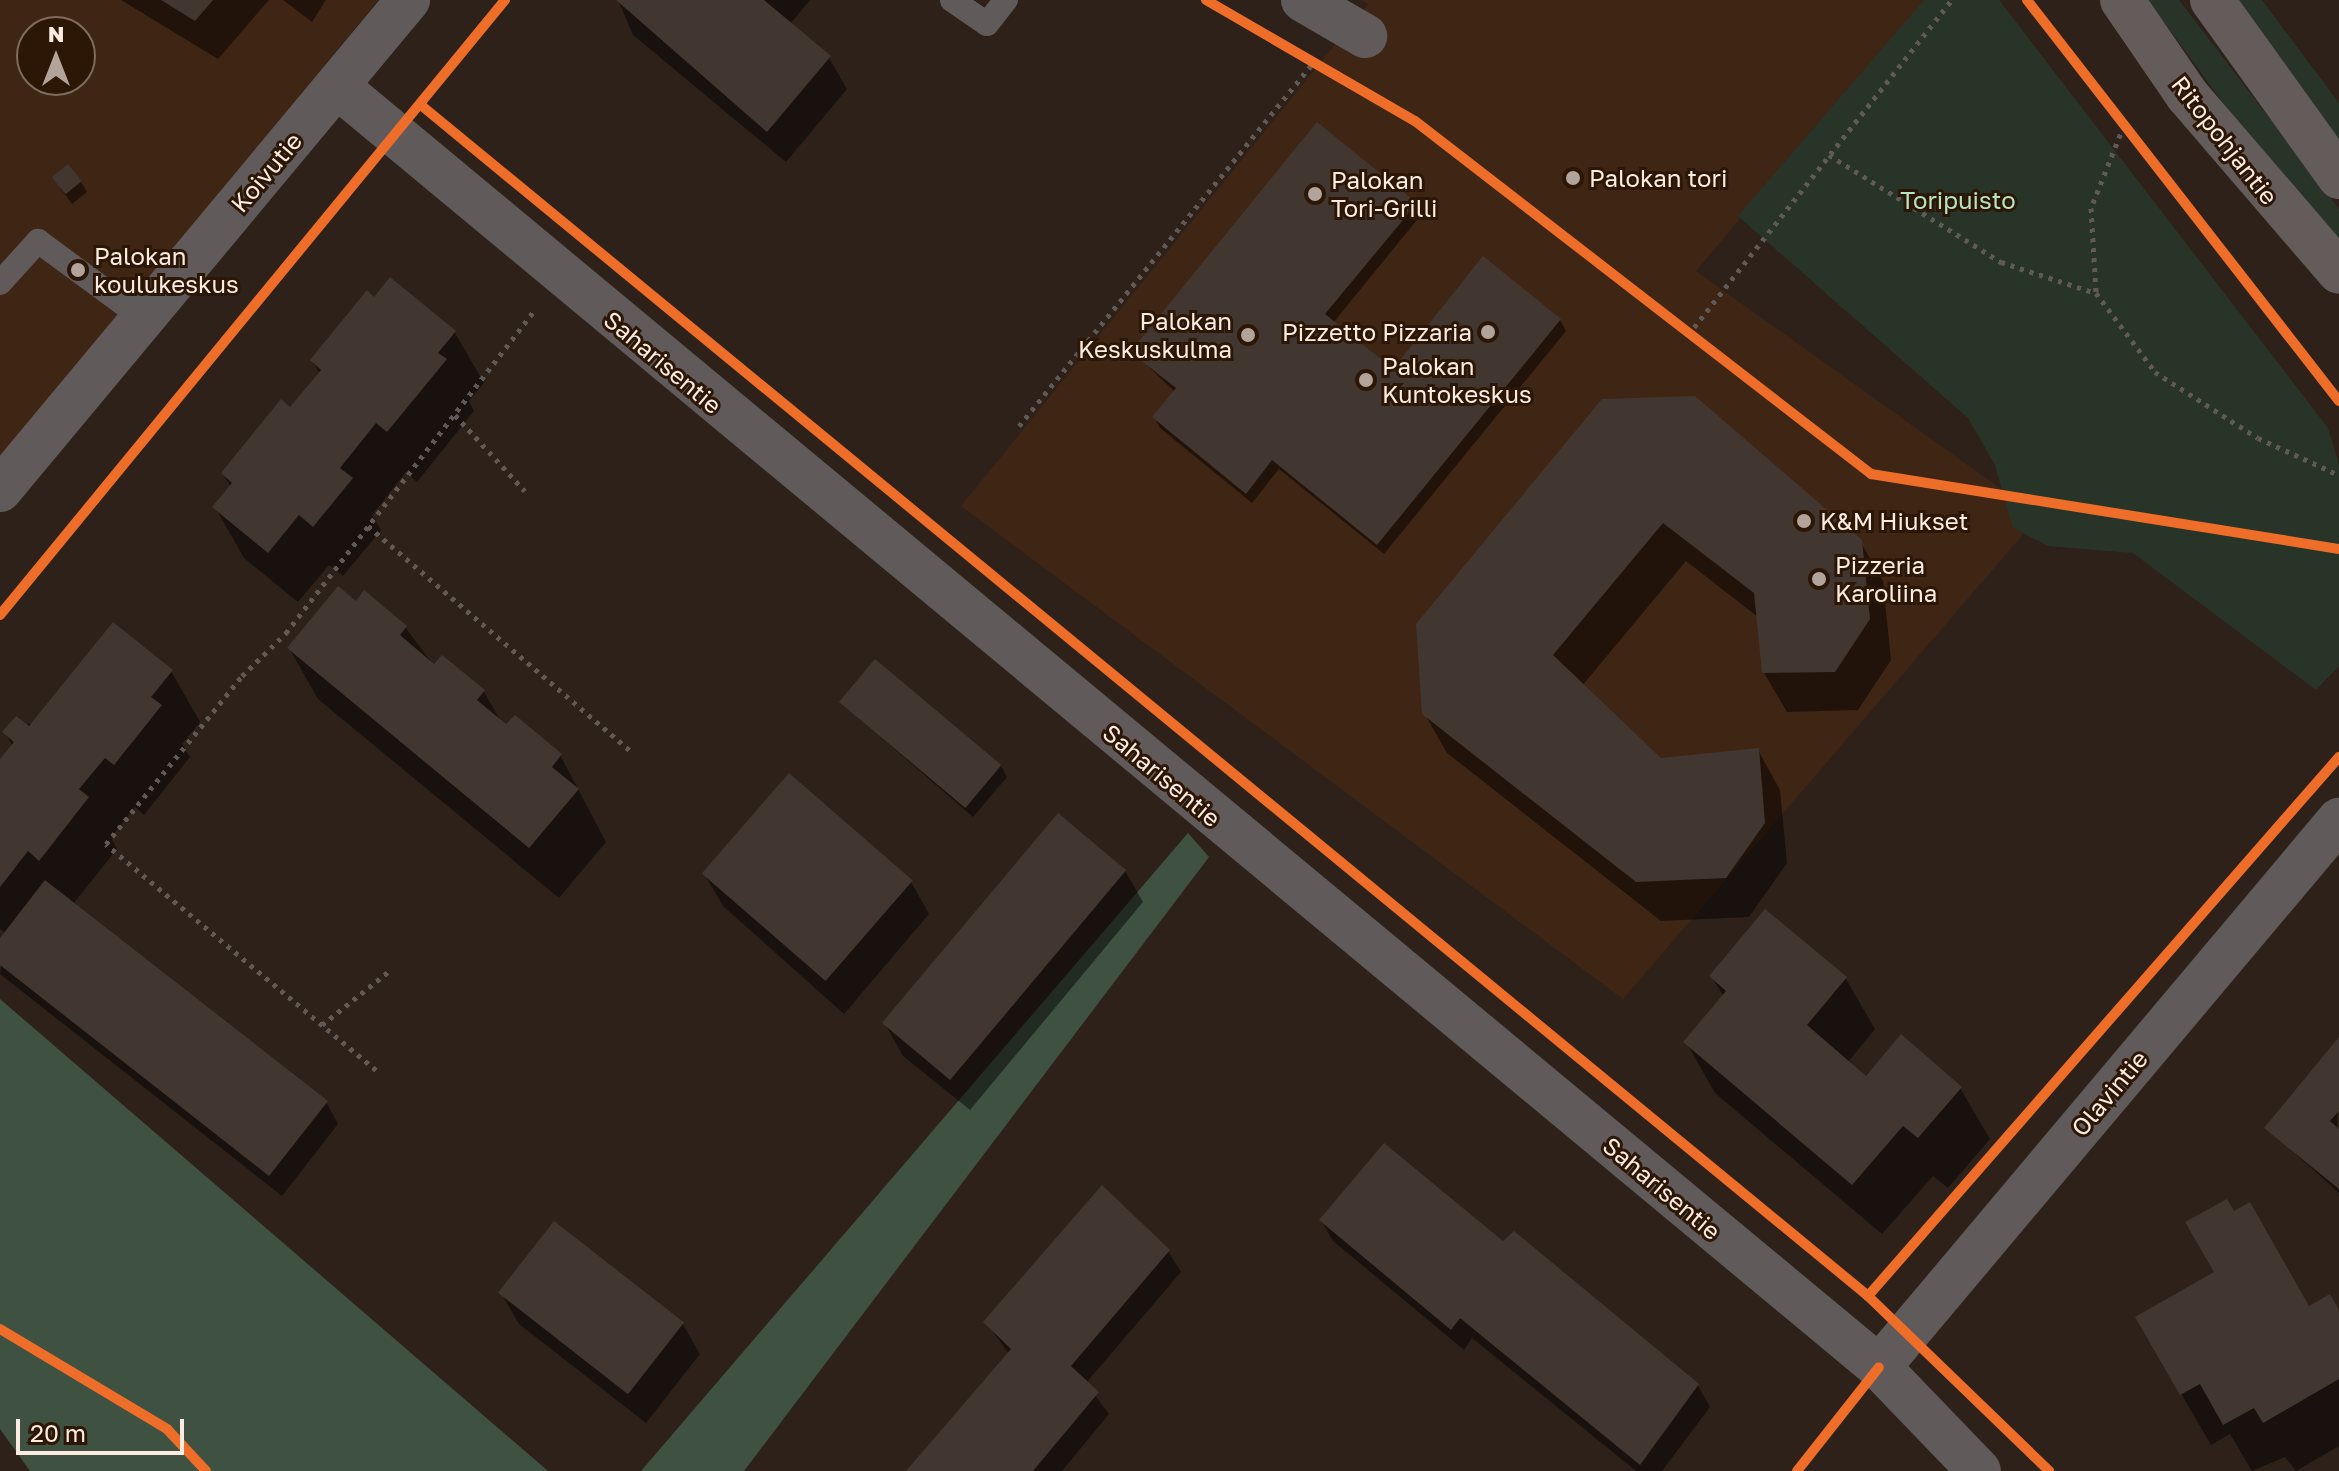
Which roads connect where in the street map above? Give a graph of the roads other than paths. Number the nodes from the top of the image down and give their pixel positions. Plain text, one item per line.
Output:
1 (408, 0) edge
2 (952, 0) edge
3 (1006, 0) edge
4 (1303, 0) edge
5 (2122, 0) edge
6 (2212, 0) edge
7 (1365, 36) dead end
8 (338, 87) junction
9 (2339, 177) edge
10 (2339, 272) edge
11 (0, 283) edge
12 (143, 318) junction
13 (0, 490) edge
14 (2339, 820) edge
15 (1879, 1367) junction
16 (1979, 1471) edge

1 - 8 street, Koivutie
2 - 3 lane
4 - 7 street
5 - 10 main road, Ritopohjantie
6 - 9 main road
8 - 12 street, Koivutie
8 - 15 street, Saharisentie
11 - 12 lane
12 - 13 street, Koivutie
14 - 15 street, Olavintie
15 - 16 street, Saharisentie

